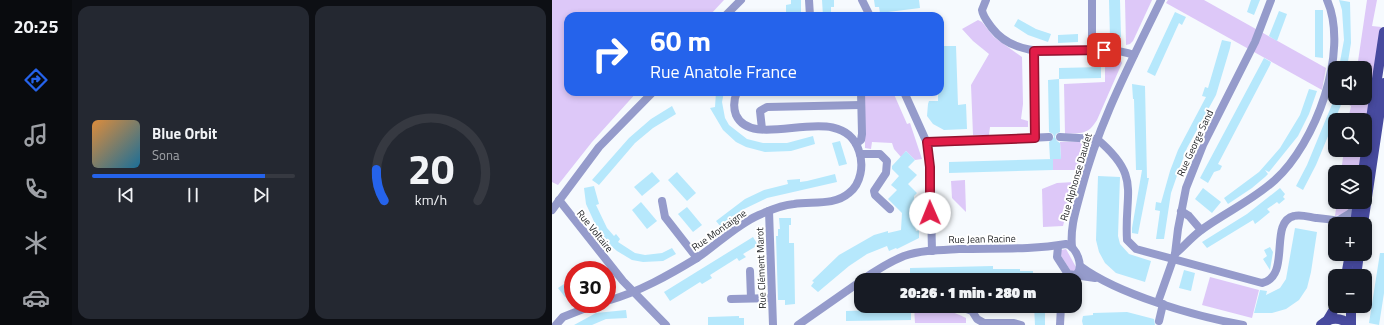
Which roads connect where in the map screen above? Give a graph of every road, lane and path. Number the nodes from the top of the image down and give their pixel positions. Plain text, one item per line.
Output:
1 (741, 0) edge
2 (809, 0) edge
3 (862, 0) edge
4 (986, 0) edge
5 (1092, 0) edge
6 (1161, 0) edge
7 (1271, 0) edge
8 (1327, 0) edge
9 (729, 12) edge
10 (810, 12) edge
11 (868, 12) edge
12 (1384, 32) edge
13 (1092, 50) junction
14 (1034, 51) junction
15 (1134, 55) junction
16 (1384, 84) edge
17 (649, 96) edge
18 (735, 96) edge
19 (861, 96) edge
20 (906, 96) edge
21 (861, 105) junction
22 (762, 129) junction
23 (1049, 137) dead end
24 (1060, 137) dead end
25 (1035, 138) junction
26 (1097, 139) junction
27 (927, 142) junction
28 (856, 144) junction
29 (860, 154) junction
30 (1364, 165) edge
31 (559, 200) junction
32 (662, 201) dead end
33 (890, 209) dead end
34 (1354, 209) edge
35 (552, 210) edge
36 (769, 211) junction
37 (1181, 211) junction
38 (1344, 217) edge
39 (1364, 217) edge
40 (1328, 219) edge
41 (1071, 230) junction
42 (1201, 230) junction
43 (1176, 238) junction
44 (1185, 243) junction
45 (1061, 246) junction
46 (1037, 247) junction
47 (1072, 247) junction
48 (932, 251) junction
49 (1175, 256) junction
50 (1057, 257) junction
51 (697, 258) junction
52 (1080, 266) junction
53 (750, 271) dead end
54 (1064, 271) joint
55 (876, 273) edge
56 (1067, 273) edge
57 (1077, 273) edge
58 (1082, 277) edge
59 (1098, 278) junction
60 (854, 285) edge
61 (633, 290) junction
62 (616, 297) edge
63 (751, 298) junction
64 (772, 298) junction
65 (731, 299) dead end
66 (1161, 303) junction
67 (571, 313) edge
68 (973, 313) edge
69 (1061, 313) edge
70 (1331, 313) edge
71 (1351, 313) edge
72 (1159, 321) dead end
73 (1323, 324) edge
74 (556, 325) edge
75 (666, 325) edge
76 (773, 325) edge
77 (798, 325) edge
78 (1021, 325) edge
79 (1060, 325) edge
80 (1241, 325) edge
81 (1351, 325) edge

1 - 9 street
2 - 10 street
3 - 11 street
4 - 14 street
5 - 13 street
6 - 15 street, Rue Alphonse Daudet
7 - 37 street, Rue George Sand
8 - 42 street
12 - 30 main road
13 - 14 street
13 - 15 street
14 - 25 street
15 - 26 street, Rue Alphonse Daudet
16 - 39 main road
17 - 31 street
18 - 22 street, Rue Montaigne
19 - 21 street
20 - 27 street
21 - 22 street
21 - 28 street
22 - 28 street, Rue Montaigne
23 - 25 street
24 - 26 street
25 - 27 street
26 - 41 street, Rue Alphonse Daudet
26 - 49 street
27 - 48 street
28 - 29 street, Rue Montaigne
29 - 33 street
29 - 36 street, Rue Montaigne
31 - 35 street
31 - 61 street, Rue Voltaire
32 - 51 street
34 - 38 street
36 - 51 street, Rue Montaigne
36 - 64 street, Rue Clément Marot
37 - 42 street
37 - 43 street, Rue George Sand
40 - 49 street
41 - 45 street, Rue Alphonse Daudet
41 - 47 street, Rue Alphonse Daudet
42 - 44 street
43 - 44 street
43 - 49 street, Rue George Sand
44 - 49 street
45 - 46 street, Rue Jean Racine
45 - 47 street, Rue Jean Racine
45 - 50 street
46 - 48 street, Rue Jean Racine
46 - 50 street
47 - 52 street, Rue Alphonse Daudet
48 - 55 street, Rue Jean Racine
49 - 66 street, Rue George Sand
50 - 54 street
51 - 61 street, Rue Montaigne
52 - 57 street
52 - 59 street
53 - 63 street
54 - 56 street
58 - 59 street
59 - 66 street
60 - 77 street, Rue Jean Racine
61 - 62 street, Rue Montaigne
61 - 75 street, Rue Voltaire
63 - 64 street
63 - 65 street
64 - 76 street, Rue Clément Marot
66 - 72 street, Rue George Sand
66 - 80 street
67 - 74 street
68 - 78 street
69 - 79 street
70 - 73 main road
71 - 81 main road
73 - 81 main road

